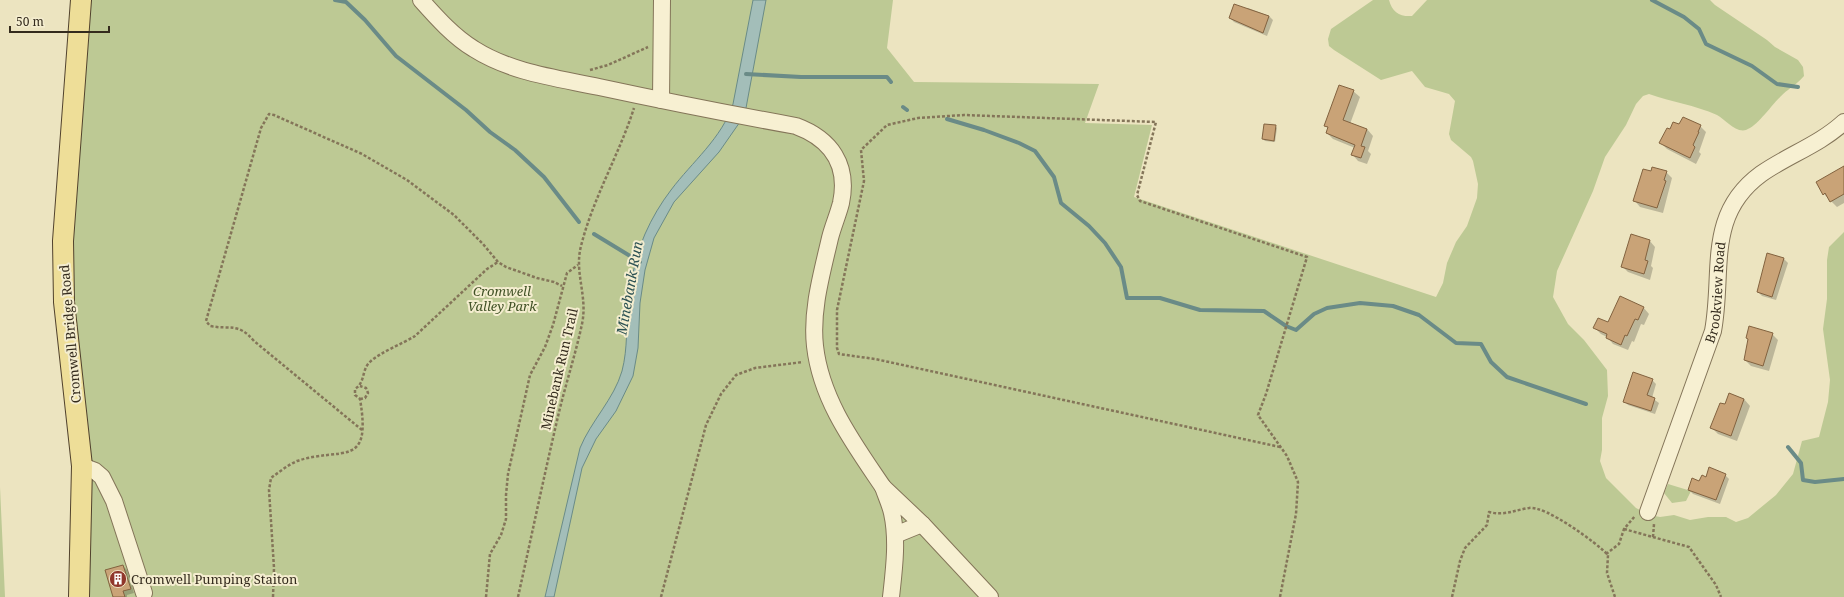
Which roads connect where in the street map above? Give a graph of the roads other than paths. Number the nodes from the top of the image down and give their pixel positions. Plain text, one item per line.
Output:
1 (81, 0) edge
2 (421, 0) edge
3 (662, 0) edge
4 (660, 100) junction
5 (1844, 122) edge
6 (82, 466) junction
7 (883, 487) junction
8 (1648, 512) dead end
9 (922, 524) junction
10 (895, 535) junction
11 (144, 594) dead end
12 (79, 597) edge
13 (891, 597) edge
14 (990, 597) edge

1 - 6 main road, Cromwell Bridge Road
2 - 4 street
3 - 4 street
4 - 7 street
5 - 8 street, Brookview Road
6 - 11 street
6 - 12 main road, Cromwell Bridge Road
7 - 9 street
7 - 10 street
9 - 10 street
9 - 14 street
10 - 13 street

